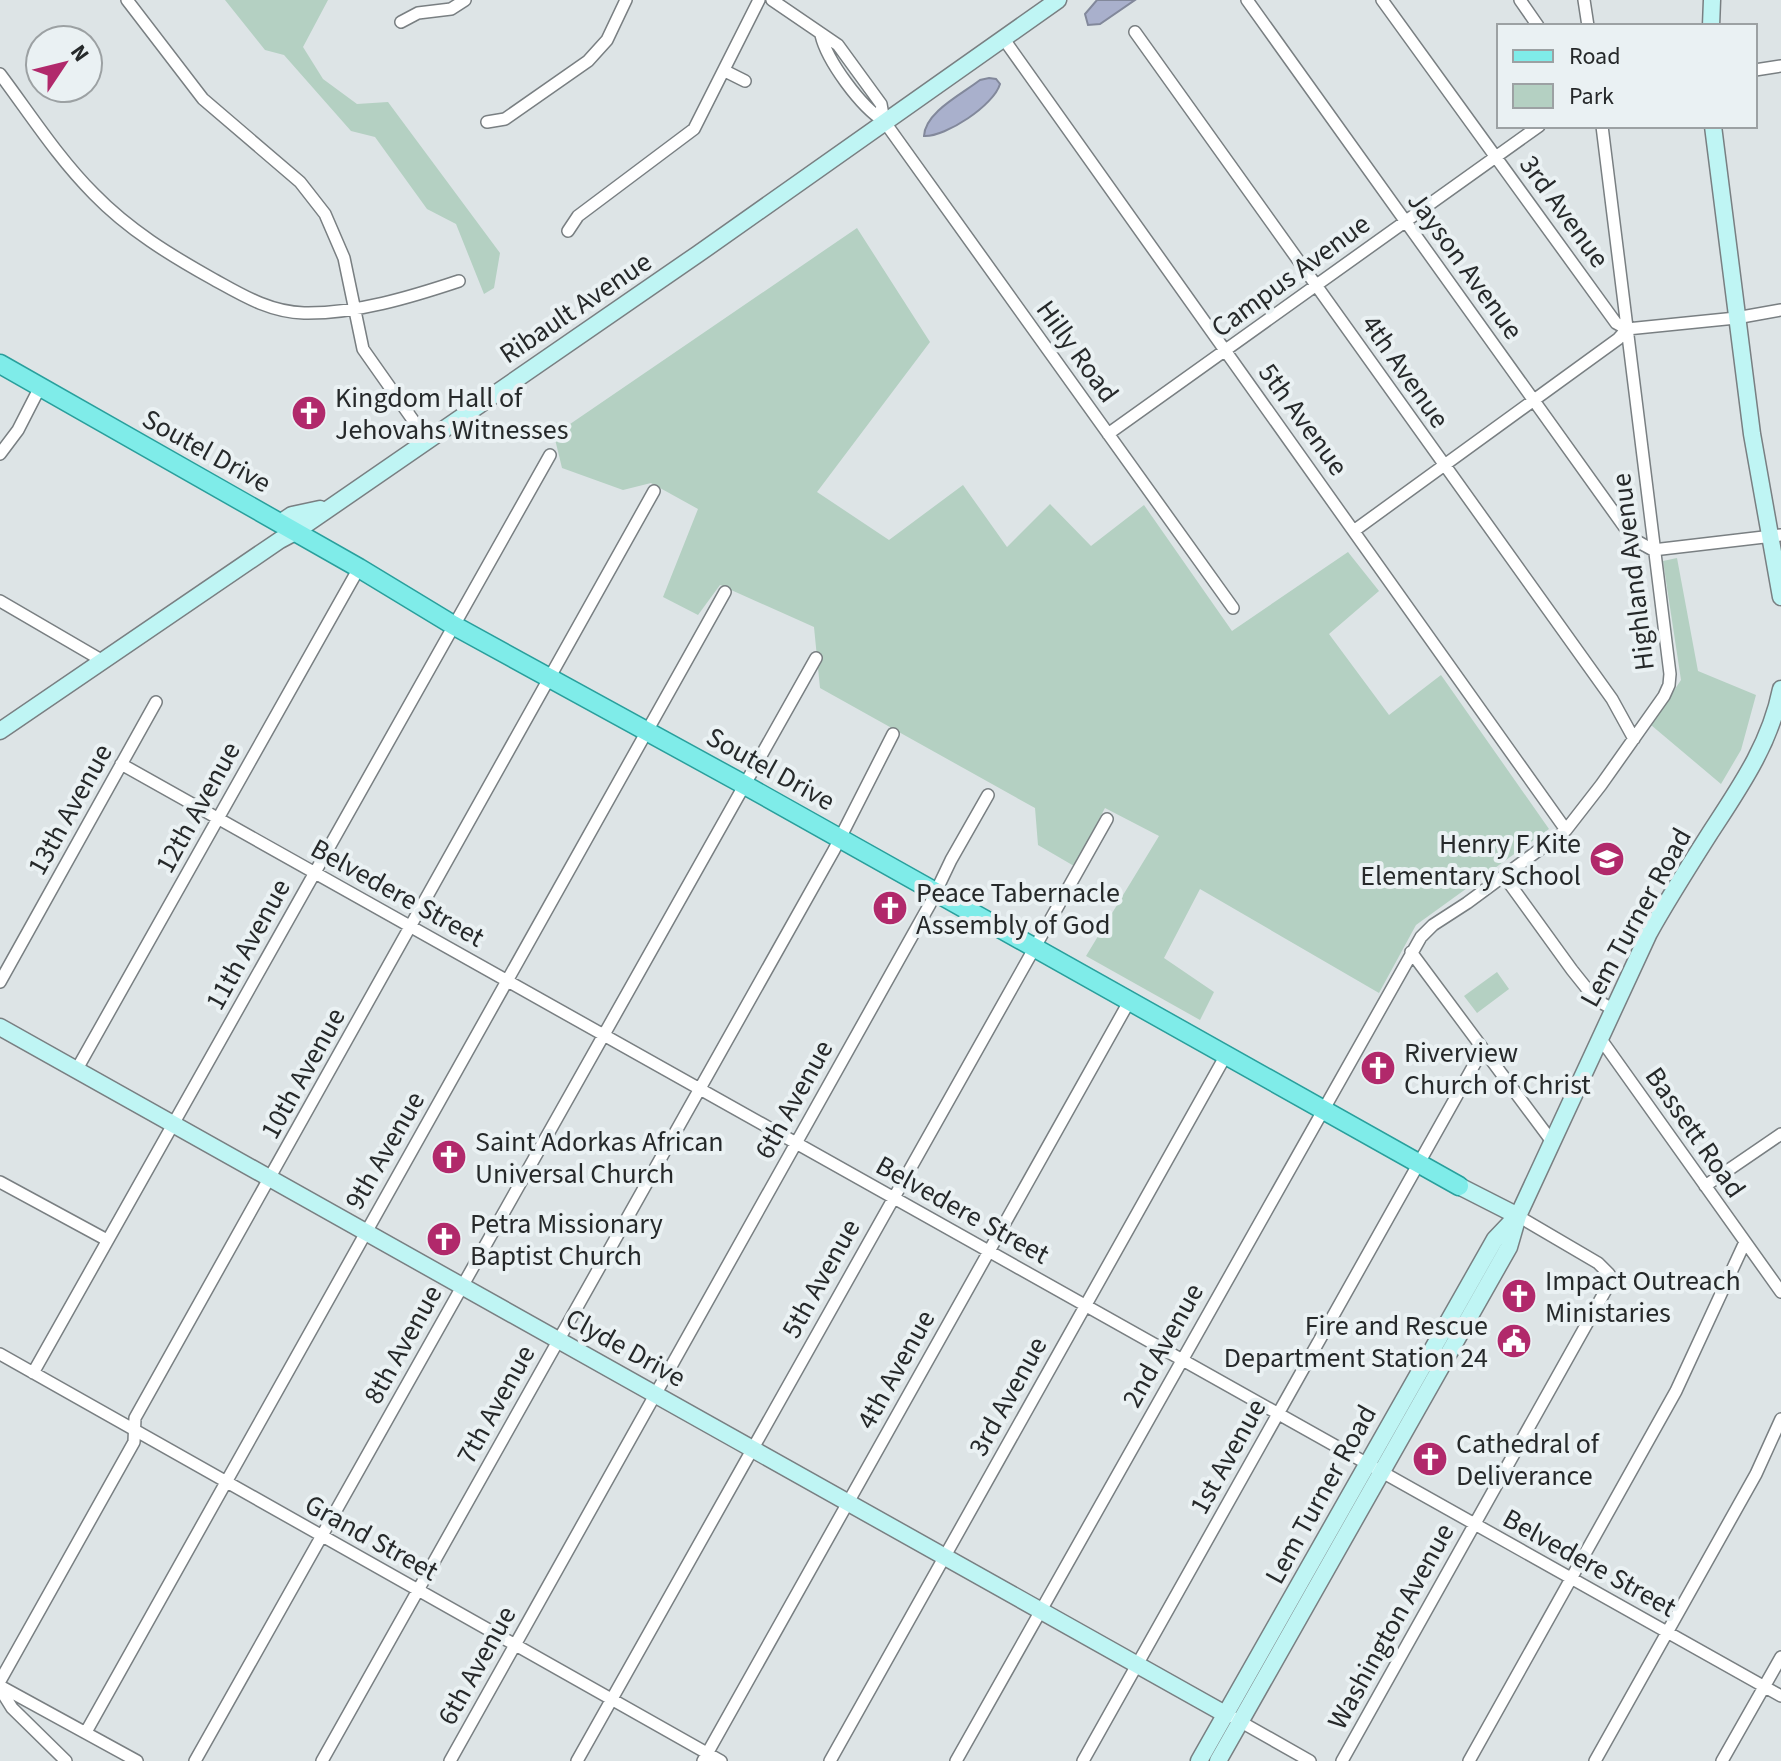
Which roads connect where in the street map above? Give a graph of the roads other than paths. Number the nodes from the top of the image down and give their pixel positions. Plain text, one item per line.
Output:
1 (127, 0) edge
2 (465, 0) edge
3 (626, 0) edge
4 (759, 0) edge
5 (772, 0) edge
6 (1058, 0) edge
7 (1247, 0) edge
8 (1382, 0) edge
9 (1520, 0) edge
10 (1584, 0) edge
11 (1712, 0) edge
12 (401, 22) dead end
13 (1537, 24) edge
14 (1588, 24) edge
15 (1711, 24) edge
16 (1135, 32) dead end
17 (1003, 38) junction
18 (1781, 66) edge
19 (1757, 70) edge
20 (725, 71) junction
21 (0, 74) edge
22 (745, 81) dead end
23 (884, 121) junction
24 (487, 122) dead end
25 (1536, 128) edge
26 (1602, 128) edge
27 (1713, 128) edge
28 (1496, 157) junction
29 (1405, 221) junction
30 (568, 231) dead end
31 (459, 281) dead end
32 (1316, 286) junction
33 (353, 308) junction
34 (1781, 310) edge
35 (1736, 318) junction
36 (1627, 329) junction
37 (1226, 351) junction
38 (0, 364) edge
39 (39, 389) junction
40 (1533, 400) junction
41 (1108, 434) junction
42 (427, 440) junction
43 (0, 454) edge
44 (550, 455) dead end
45 (1444, 467) junction
46 (654, 491) dead end
47 (288, 528) junction
48 (1355, 530) junction
49 (1775, 536) edge
50 (1653, 550) junction
51 (359, 568) junction
52 (725, 592) dead end
53 (1781, 597) edge
54 (0, 601) edge
55 (1233, 608) dead end
56 (453, 625) junction
57 (816, 658) dead end
58 (103, 661) junction
59 (549, 678) junction
60 (1781, 689) edge
61 (156, 702) dead end
62 (1779, 709) edge
63 (0, 731) edge
64 (647, 733) junction
65 (893, 734) dead end
66 (1634, 739) junction
67 (121, 764) junction
68 (743, 784) junction
69 (988, 795) dead end
70 (217, 819) junction
71 (1107, 819) dead end
72 (1566, 830) junction
73 (839, 838) junction
74 (314, 873) junction
75 (1504, 876) junction
76 (936, 892) junction
77 (411, 927) junction
78 (1034, 947) junction
79 (1411, 952) junction
80 (507, 981) junction
81 (0, 982) edge
82 (1130, 1000) junction
83 (1613, 1009) junction
84 (0, 1027) edge
85 (603, 1036) junction
86 (1600, 1038) junction
87 (1483, 1049) junction
88 (1226, 1055) junction
89 (77, 1069) junction
90 (699, 1089) junction
91 (1323, 1109) junction
92 (174, 1123) junction
93 (1781, 1134) edge
94 (796, 1143) junction
95 (1553, 1143) junction
96 (1419, 1162) junction
97 (270, 1178) junction
98 (0, 1182) edge
99 (1459, 1186) joint
100 (1705, 1186) junction
101 (893, 1198) junction
102 (1518, 1216) junction
103 (365, 1231) junction
104 (107, 1240) junction
105 (1745, 1242) junction
106 (989, 1251) junction
107 (462, 1285) junction
108 (1781, 1292) edge
109 (1085, 1305) junction
110 (559, 1340) junction
111 (0, 1354) edge
112 (1181, 1360) junction
113 (33, 1373) junction
114 (655, 1394) junction
115 (1278, 1414) junction
116 (1781, 1419) edge
117 (134, 1430) junction
118 (753, 1448) junction
119 (1373, 1468) junction
120 (226, 1482) junction
121 (848, 1502) junction
122 (1474, 1525) junction
123 (322, 1536) junction
124 (944, 1556) junction
125 (1571, 1579) junction
126 (418, 1590) junction
127 (1041, 1610) junction
128 (1667, 1632) junction
129 (515, 1645) junction
130 (1781, 1657) edge
131 (1138, 1665) junction
132 (0, 1685) edge
133 (1763, 1686) junction
134 (1781, 1696) edge
135 (612, 1699) junction
136 (1233, 1718) junction
137 (86, 1732) junction
138 (705, 1757) edge
139 (66, 1761) edge
140 (137, 1761) edge
141 (195, 1761) edge
142 (322, 1761) edge
143 (450, 1761) edge
144 (577, 1761) edge
145 (721, 1761) edge
146 (830, 1761) edge
147 (956, 1761) edge
148 (1083, 1761) edge
149 (1199, 1761) edge
150 (1218, 1761) edge
151 (1310, 1761) edge
152 (1342, 1761) edge
153 (1469, 1761) edge
154 (1595, 1761) edge
155 (1722, 1761) edge

1 - 33 street
2 - 12 street
3 - 24 street
4 - 20 street
5 - 23 street, Hilly Road
6 - 17 street, Ribault Avenue
7 - 29 street, Jayson Avenue
8 - 28 street, 3rd Avenue
9 - 13 street
10 - 14 street
11 - 15 street
16 - 32 street, 4th Avenue
17 - 23 street, Ribault Avenue
17 - 37 street, 5th Avenue
18 - 19 street
20 - 22 street
20 - 30 street
21 - 33 street
23 - 41 street, Hilly Road
23 - 42 street, Ribault Avenue
25 - 28 street, Campus Avenue
26 - 36 street, Highland Avenue
27 - 35 street
28 - 29 street, Campus Avenue
28 - 36 street, 3rd Avenue
29 - 32 street, Campus Avenue
29 - 40 street, Jayson Avenue
31 - 33 street
32 - 37 street, Campus Avenue
32 - 45 street, 4th Avenue
33 - 42 street
34 - 35 street
35 - 36 street
35 - 49 street
36 - 40 street
36 - 50 street, Highland Avenue
37 - 41 street, Campus Avenue
37 - 48 street, 5th Avenue
38 - 39 main road, Soutel Drive
39 - 43 street
39 - 47 main road, Soutel Drive
40 - 45 street
40 - 50 street, Jayson Avenue
41 - 55 street, Hilly Road
42 - 47 street, Ribault Avenue
44 - 56 street, 11th Avenue
45 - 48 street
45 - 66 street, 4th Avenue
46 - 59 street, 10th Avenue
47 - 51 main road, Soutel Drive
47 - 58 street, Ribault Avenue
48 - 72 street, 5th Avenue
49 - 50 street
49 - 53 street
50 - 66 street, Highland Avenue
51 - 56 main road, Soutel Drive
51 - 70 street, 12th Avenue
52 - 64 street, 9th Avenue
54 - 58 street
56 - 59 main road, Soutel Drive
56 - 74 street, 11th Avenue
57 - 68 street, 8th Avenue
58 - 63 street, Ribault Avenue
59 - 64 main road, Soutel Drive
59 - 77 street, 10th Avenue
60 - 62 street, Lem Turner Road
61 - 67 street, 13th Avenue
62 - 83 street, Lem Turner Road
64 - 68 main road, Soutel Drive
64 - 80 street, 9th Avenue
65 - 73 street, 7th Avenue
66 - 72 street, Highland Avenue
67 - 70 street, Belvedere Street
67 - 81 street, 13th Avenue
68 - 73 main road, Soutel Drive
68 - 85 street, 8th Avenue
69 - 76 street, 6th Avenue
70 - 74 street, Belvedere Street
70 - 89 street, 12th Avenue
71 - 78 street, 5th Avenue
72 - 75 street, Highland Avenue
73 - 76 main road, Soutel Drive
73 - 90 street, 7th Avenue
74 - 77 street, Belvedere Street
74 - 92 street, 11th Avenue
75 - 79 street, Highland Avenue
75 - 83 street
76 - 78 main road, Soutel Drive
76 - 94 street, 6th Avenue
77 - 80 street, Belvedere Street
77 - 97 street, 10th Avenue
78 - 82 main road, Soutel Drive
78 - 101 street, 5th Avenue
79 - 87 street
79 - 91 street, 2nd Avenue
80 - 85 street, Belvedere Street
80 - 103 street, 9th Avenue
82 - 88 main road, Soutel Drive
82 - 106 street, 4th Avenue
83 - 86 street, Lem Turner Road
84 - 89 street, Clyde Drive
85 - 90 street, Belvedere Street
85 - 107 street, 8th Avenue
86 - 95 street, Lem Turner Road
86 - 100 street, Bassett Road
87 - 95 street
87 - 96 street, 1st Avenue
88 - 91 main road, Soutel Drive
88 - 109 street, 3rd Avenue
89 - 92 street, Clyde Drive
90 - 94 street, Belvedere Street
90 - 110 street, 7th Avenue
91 - 96 main road, Soutel Drive
91 - 112 street, 2nd Avenue
92 - 97 street, Clyde Drive
92 - 104 street, 11th Avenue
93 - 100 street
94 - 101 street, Belvedere Street
94 - 114 street, 6th Avenue
95 - 102 street, Lem Turner Road
96 - 99 main road, Soutel Drive
96 - 115 street, 1st Avenue
97 - 103 street, Clyde Drive
97 - 117 street, 10th Avenue
98 - 104 street
99 - 102 street, Soutel Drive
100 - 105 street, Bassett Road
101 - 106 street, Belvedere Street
101 - 118 street, 5th Avenue
102 - 119 street, Lem Turner Road
102 - 122 street, Washington Avenue
103 - 107 street, Clyde Drive
103 - 120 street, 9th Avenue
104 - 113 street, 11th Avenue
105 - 108 street, Bassett Road
105 - 125 street
106 - 109 street, Belvedere Street
106 - 121 street, 4th Avenue
107 - 110 street, Clyde Drive
107 - 123 street, 8th Avenue
109 - 112 street, Belvedere Street
109 - 124 street, 3rd Avenue
110 - 114 street, Clyde Drive
110 - 126 street, 7th Avenue
111 - 113 street, Grand Street
112 - 115 street, Belvedere Street
112 - 127 street, 2nd Avenue
113 - 117 street, Grand Street
114 - 118 street, Clyde Drive
114 - 129 street, 6th Avenue
115 - 119 street, Belvedere Street
115 - 131 street, 1st Avenue
116 - 128 street
117 - 120 street, Grand Street
117 - 132 street, 10th Avenue
118 - 121 street, Clyde Drive
118 - 135 street, 5th Avenue
119 - 122 street, Belvedere Street
119 - 136 street, Lem Turner Road
120 - 123 street, Grand Street
120 - 137 street, 9th Avenue
121 - 124 street, Clyde Drive
121 - 138 street, 4th Avenue
122 - 125 street, Belvedere Street
122 - 152 street, Washington Avenue
123 - 126 street, Grand Street
123 - 141 street, 8th Avenue
124 - 127 street, Clyde Drive
124 - 146 street, 3rd Avenue
125 - 128 street, Belvedere Street
125 - 153 street
126 - 129 street, Grand Street
126 - 142 street, 7th Avenue
127 - 131 street, Clyde Drive
127 - 147 street, 2nd Avenue
128 - 133 street, Belvedere Street
128 - 154 street
129 - 135 street, Grand Street
129 - 143 street, 6th Avenue
130 - 133 street
131 - 136 street, Clyde Drive
131 - 148 street, 1st Avenue
132 - 137 street
132 - 139 street
133 - 134 street, Belvedere Street
133 - 155 street
135 - 138 street, Grand Street
135 - 144 street, 5th Avenue
136 - 149 street, Lem Turner Road
136 - 150 street, Lem Turner Road
136 - 151 street
137 - 140 street
138 - 145 street, Grand Street

